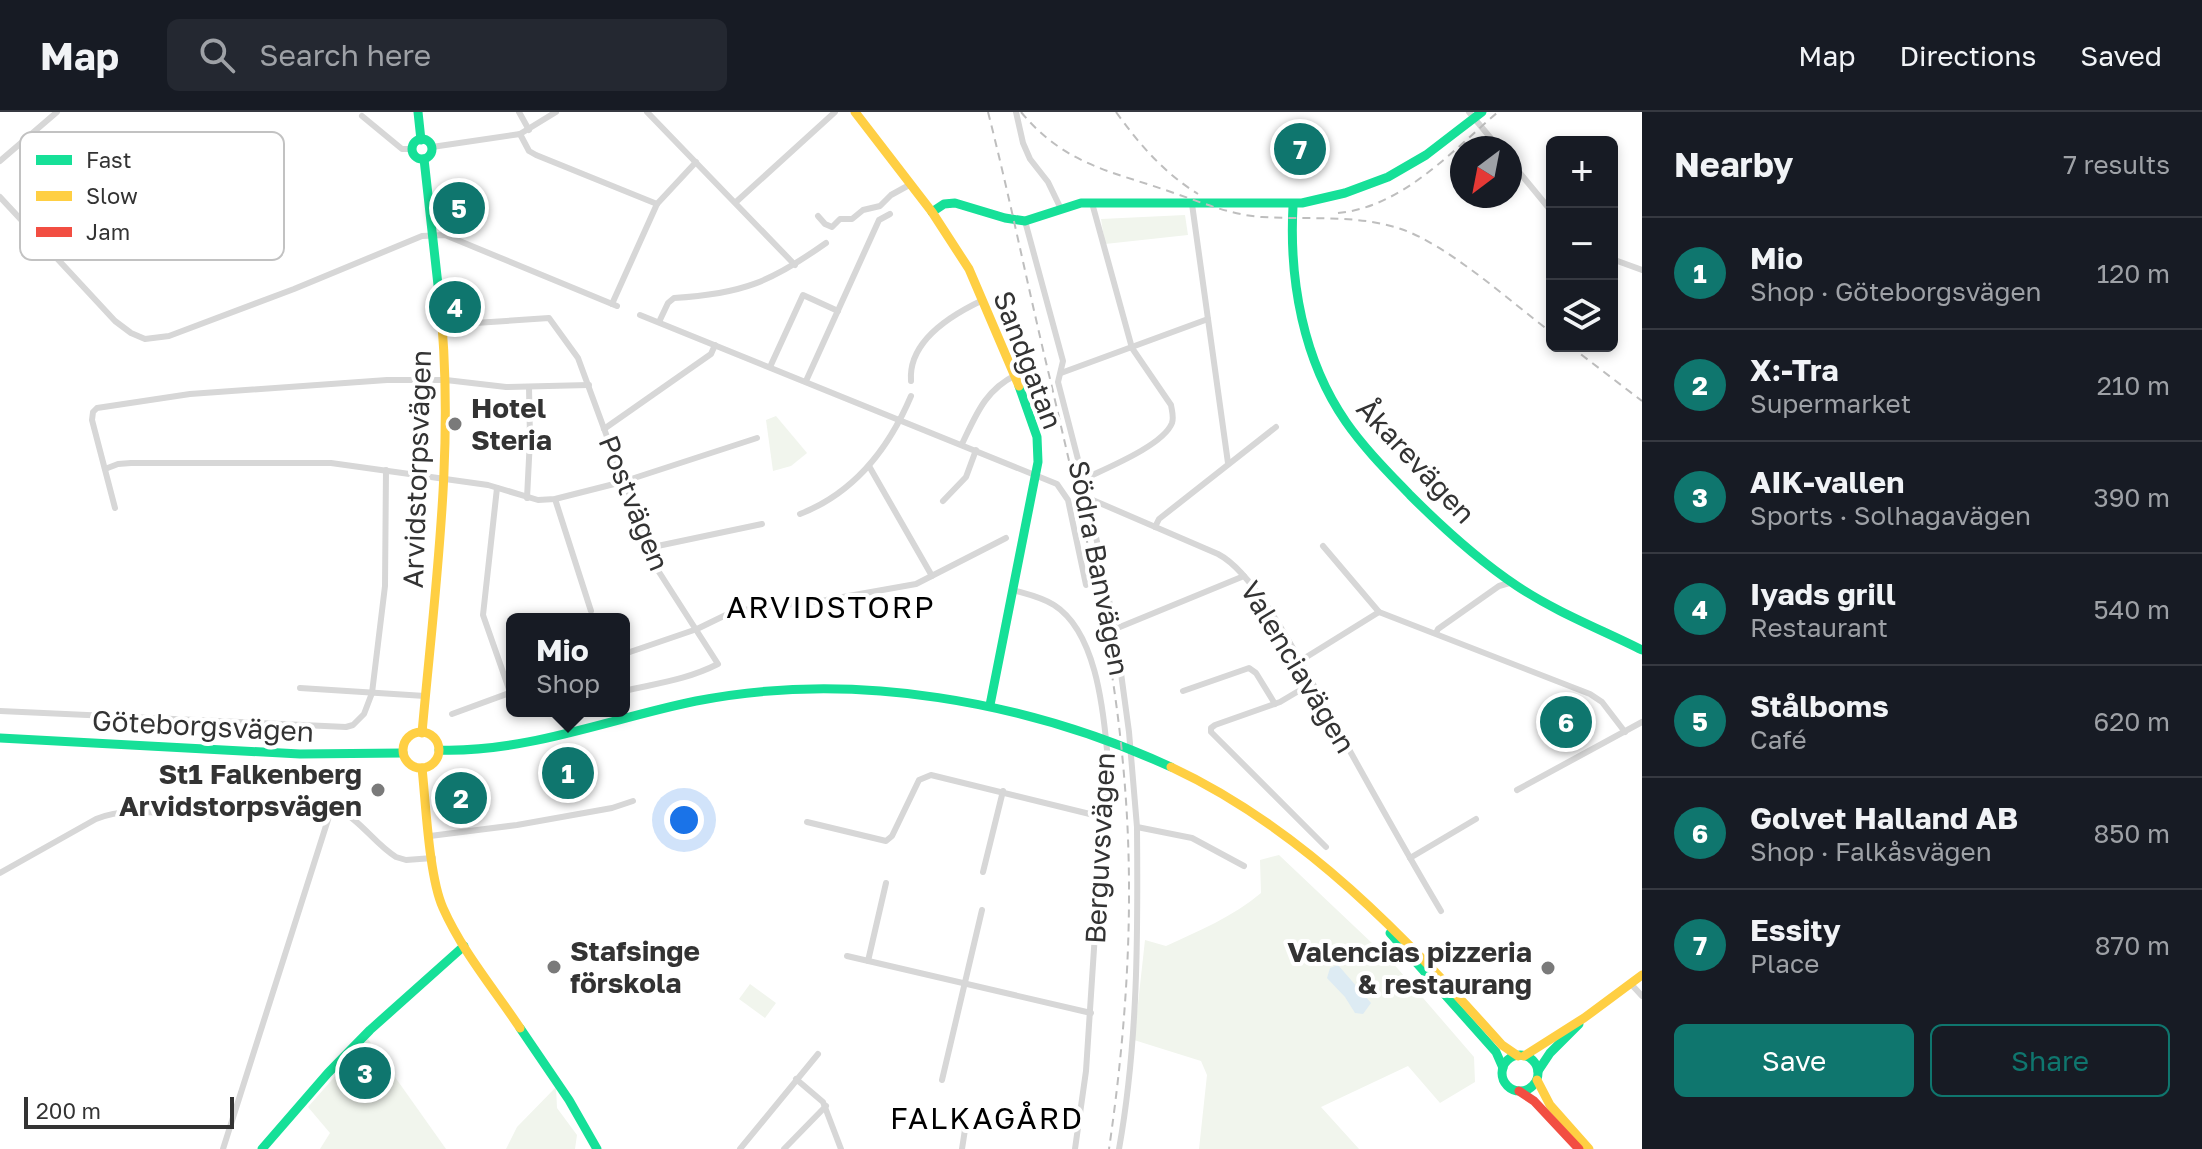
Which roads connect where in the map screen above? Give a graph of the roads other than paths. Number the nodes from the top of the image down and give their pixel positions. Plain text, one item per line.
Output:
1 (57, 112) edge
2 (418, 112) edge
3 (519, 112) edge
4 (556, 112) edge
5 (647, 112) edge
6 (835, 112) edge
7 (855, 112) edge
8 (1016, 112) edge
9 (1475, 114) edge
10 (362, 116) dead end
11 (529, 130) junction
12 (34, 132) edge
13 (520, 134) junction
14 (1491, 136) edge
15 (421, 140) junction
16 (20, 144) edge
17 (432, 147) junction
18 (412, 149) junction
19 (424, 159) junction
20 (0, 161) edge
21 (696, 162) junction
22 (1522, 176) edge
23 (911, 184) junction
24 (0, 197) edge
25 (736, 202) junction
26 (1092, 203) junction
27 (657, 204) junction
28 (1192, 204) junction
29 (1293, 206) junction
30 (1549, 208) edge
31 (1061, 209) junction
32 (932, 212) junction
33 (890, 214) dead end
34 (818, 216) dead end
35 (20, 218) edge
36 (1025, 221) junction
37 (432, 234) junction
38 (826, 243) dead end
39 (60, 260) edge
40 (1618, 261) edge
41 (795, 265) junction
42 (1642, 270) edge
43 (983, 300) junction
44 (838, 311) junction
45 (640, 315) dead end
46 (1208, 319) junction
47 (659, 322) junction
48 (475, 323) dead end
49 (715, 345) junction
50 (1132, 348) junction
51 (770, 367) junction
52 (1061, 373) junction
53 (1016, 375) junction
54 (446, 380) junction
55 (806, 381) junction
56 (911, 381) dead end
57 (589, 385) junction
58 (529, 387) junction
59 (911, 396) dead end
60 (901, 419) junction
61 (1276, 427) dead end
62 (604, 429) junction
63 (757, 438) dead end
64 (962, 444) junction
65 (976, 450) junction
66 (1228, 463) junction
67 (869, 466) junction
68 (105, 469) junction
69 (386, 470) junction
70 (1036, 475) junction
71 (444, 478) junction
72 (1082, 480) junction
73 (622, 482) junction
74 (497, 488) junction
75 (527, 498) junction
76 (1088, 498) junction
77 (555, 499) junction
78 (943, 501) dead end
79 (115, 508) dead end
80 (800, 514) dead end
81 (762, 524) dead end
82 (1155, 527) junction
83 (1006, 538) dead end
84 (1323, 546) dead end
85 (648, 548) junction
86 (932, 576) junction
87 (1244, 576) junction
88 (1513, 582) junction
89 (1086, 585) dead end
90 (1012, 590) junction
91 (591, 611) dead end
92 (1379, 612) junction
93 (697, 629) junction
94 (1115, 629) junction
95 (1436, 633) junction
96 (1642, 650) edge
97 (630, 652) edge
98 (1300, 661) junction
99 (506, 678) edge
100 (1312, 683) junction
101 (300, 688) dead end
102 (630, 690) edge
103 (1183, 691) dead end
104 (372, 693) junction
105 (506, 694) edge
106 (425, 696) junction
107 (1275, 704) junction
108 (990, 705) junction
109 (0, 711) edge
110 (452, 714) dead end
111 (629, 717) edge
112 (630, 717) edge
113 (1642, 722) edge
114 (1625, 732) junction
115 (422, 733) junction
116 (0, 738) edge
117 (439, 750) junction
118 (403, 753) junction
119 (422, 768) junction
120 (1517, 790) dead end
121 (1003, 791) junction
122 (633, 801) dead end
123 (332, 807) junction
124 (1102, 817) junction
125 (1476, 819) dead end
126 (807, 822) dead end
127 (1137, 827) junction
128 (430, 836) junction
129 (1326, 847) dead end
130 (433, 858) junction
131 (1410, 858) junction
132 (1244, 866) dead end
133 (983, 872) dead end
134 (0, 873) edge
135 (886, 883) dead end
136 (982, 910) dead end
137 (1441, 911) dead end
138 (1378, 917) junction
139 (464, 946) junction
140 (847, 956) dead end
141 (868, 961) junction
142 (1642, 975) edge
143 (964, 984) junction
144 (1631, 984) junction
145 (1642, 996) edge
146 (1091, 1013) junction
147 (1584, 1018) junction
148 (818, 1054) dead end
149 (1521, 1056) junction
150 (1503, 1068) junction
151 (1538, 1075) junction
152 (796, 1079) junction
153 (942, 1080) dead end
154 (1519, 1091) junction
155 (826, 1106) junction
156 (966, 1123) dead end
157 (223, 1149) edge
158 (262, 1149) edge
159 (597, 1149) edge
160 (740, 1149) edge
161 (784, 1149) edge
162 (841, 1149) edge
163 (962, 1149) edge
164 (1075, 1149) edge
165 (1119, 1149) edge
166 (1579, 1149) edge
167 (1589, 1149) edge

1 - 12 street
2 - 15 main road
3 - 11 street
4 - 11 street
5 - 21 street
6 - 25 street
7 - 23 main road, Sandgatan
8 - 31 street
9 - 14 street
9 - 29 main road
10 - 18 street
11 - 13 street
13 - 17 street
13 - 27 street
15 - 17 main road
15 - 18 main road
16 - 20 street
17 - 19 main road
18 - 19 main road
19 - 37 main road, Arvidstorpsvägen
21 - 25 street
21 - 27 street
22 - 30 street
23 - 32 main road, Sandgatan
23 - 34 street
24 - 35 street
25 - 41 street
26 - 28 main road
26 - 31 main road
26 - 50 street
27 - 37 street
28 - 29 main road
28 - 46 street
29 - 88 main road, Åkarevägen
31 - 36 main road
32 - 36 main road
32 - 43 main road, Sandgatan
33 - 44 street
36 - 52 street, Södra Banvägen
37 - 39 street
37 - 54 main road, Arvidstorpsvägen
38 - 41 street
40 - 42 street
41 - 47 street
43 - 53 main road, Sandgatan
43 - 56 street
44 - 51 street
44 - 55 street
45 - 47 street
46 - 50 street
46 - 66 street
47 - 49 street
48 - 57 street, Postvägen
49 - 51 street
49 - 62 street
50 - 52 street
50 - 72 street
51 - 55 street
52 - 72 street, Södra Banvägen
53 - 64 street
53 - 70 main road, Sandgatan
54 - 58 street
54 - 68 street
54 - 71 main road, Arvidstorpsvägen
55 - 60 street
57 - 58 street
57 - 62 street, Postvägen
58 - 75 street
59 - 60 street
60 - 64 street
60 - 67 street
61 - 66 street
62 - 73 street, Postvägen
63 - 73 street
64 - 65 street
65 - 70 street
65 - 78 street
66 - 82 street
67 - 80 street
67 - 86 street
68 - 69 street
68 - 79 street
69 - 71 street
69 - 104 street
70 - 89 street
70 - 90 main road, Sandgatan
71 - 74 street
71 - 106 main road, Arvidstorpsvägen
72 - 76 street, Södra Banvägen
73 - 77 street
73 - 85 street, Postvägen
74 - 75 street
74 - 99 street
75 - 77 street
76 - 82 street, Valenciavägen
76 - 94 street, Södra Banvägen
77 - 91 street
81 - 85 street
82 - 87 street, Valenciavägen
83 - 86 street
84 - 92 street
85 - 93 street, Postvägen
86 - 93 street
87 - 94 street
87 - 98 street, Valenciavägen
88 - 95 street
88 - 96 main road, Åkarevägen
90 - 108 main road, Sandgatan
90 - 124 street, Berguvsvägen
92 - 95 street
92 - 98 street
93 - 97 street
93 - 102 street, Postvägen
94 - 127 street, Södra Banvägen
95 - 114 street
98 - 100 street, Valenciavägen
100 - 107 street
100 - 131 street, Valenciavägen
101 - 104 street
103 - 107 street
104 - 106 street
104 - 109 street
105 - 110 street
106 - 115 main road, Arvidstorpsvägen
107 - 129 street
108 - 112 main road
108 - 138 main road
111 - 117 main road
113 - 114 street
114 - 120 street
115 - 117 main road
115 - 118 main road
116 - 118 main road, Göteborgsvägen
117 - 119 main road
118 - 119 main road
119 - 128 main road
121 - 124 street
121 - 126 street
121 - 133 street
122 - 128 street
123 - 130 street
123 - 134 street
123 - 157 street
124 - 146 street, Berguvsvägen
125 - 131 street
127 - 132 street
127 - 165 street, Södra Banvägen
128 - 130 main road
130 - 139 main road
131 - 137 street, Valenciavägen
135 - 141 street
136 - 143 street
138 - 149 main road
138 - 150 main road
139 - 158 main road
139 - 159 main road
140 - 141 street
141 - 143 street
142 - 144 main road
143 - 146 street
143 - 153 street
144 - 145 street
144 - 147 main road
146 - 164 street, Berguvsvägen
147 - 149 main road
147 - 151 main road
148 - 152 street
149 - 150 main road
149 - 151 main road
150 - 154 main road
151 - 154 main road
151 - 167 main road
152 - 155 street
152 - 160 street
154 - 166 main road
155 - 161 street
155 - 162 street
156 - 163 street

